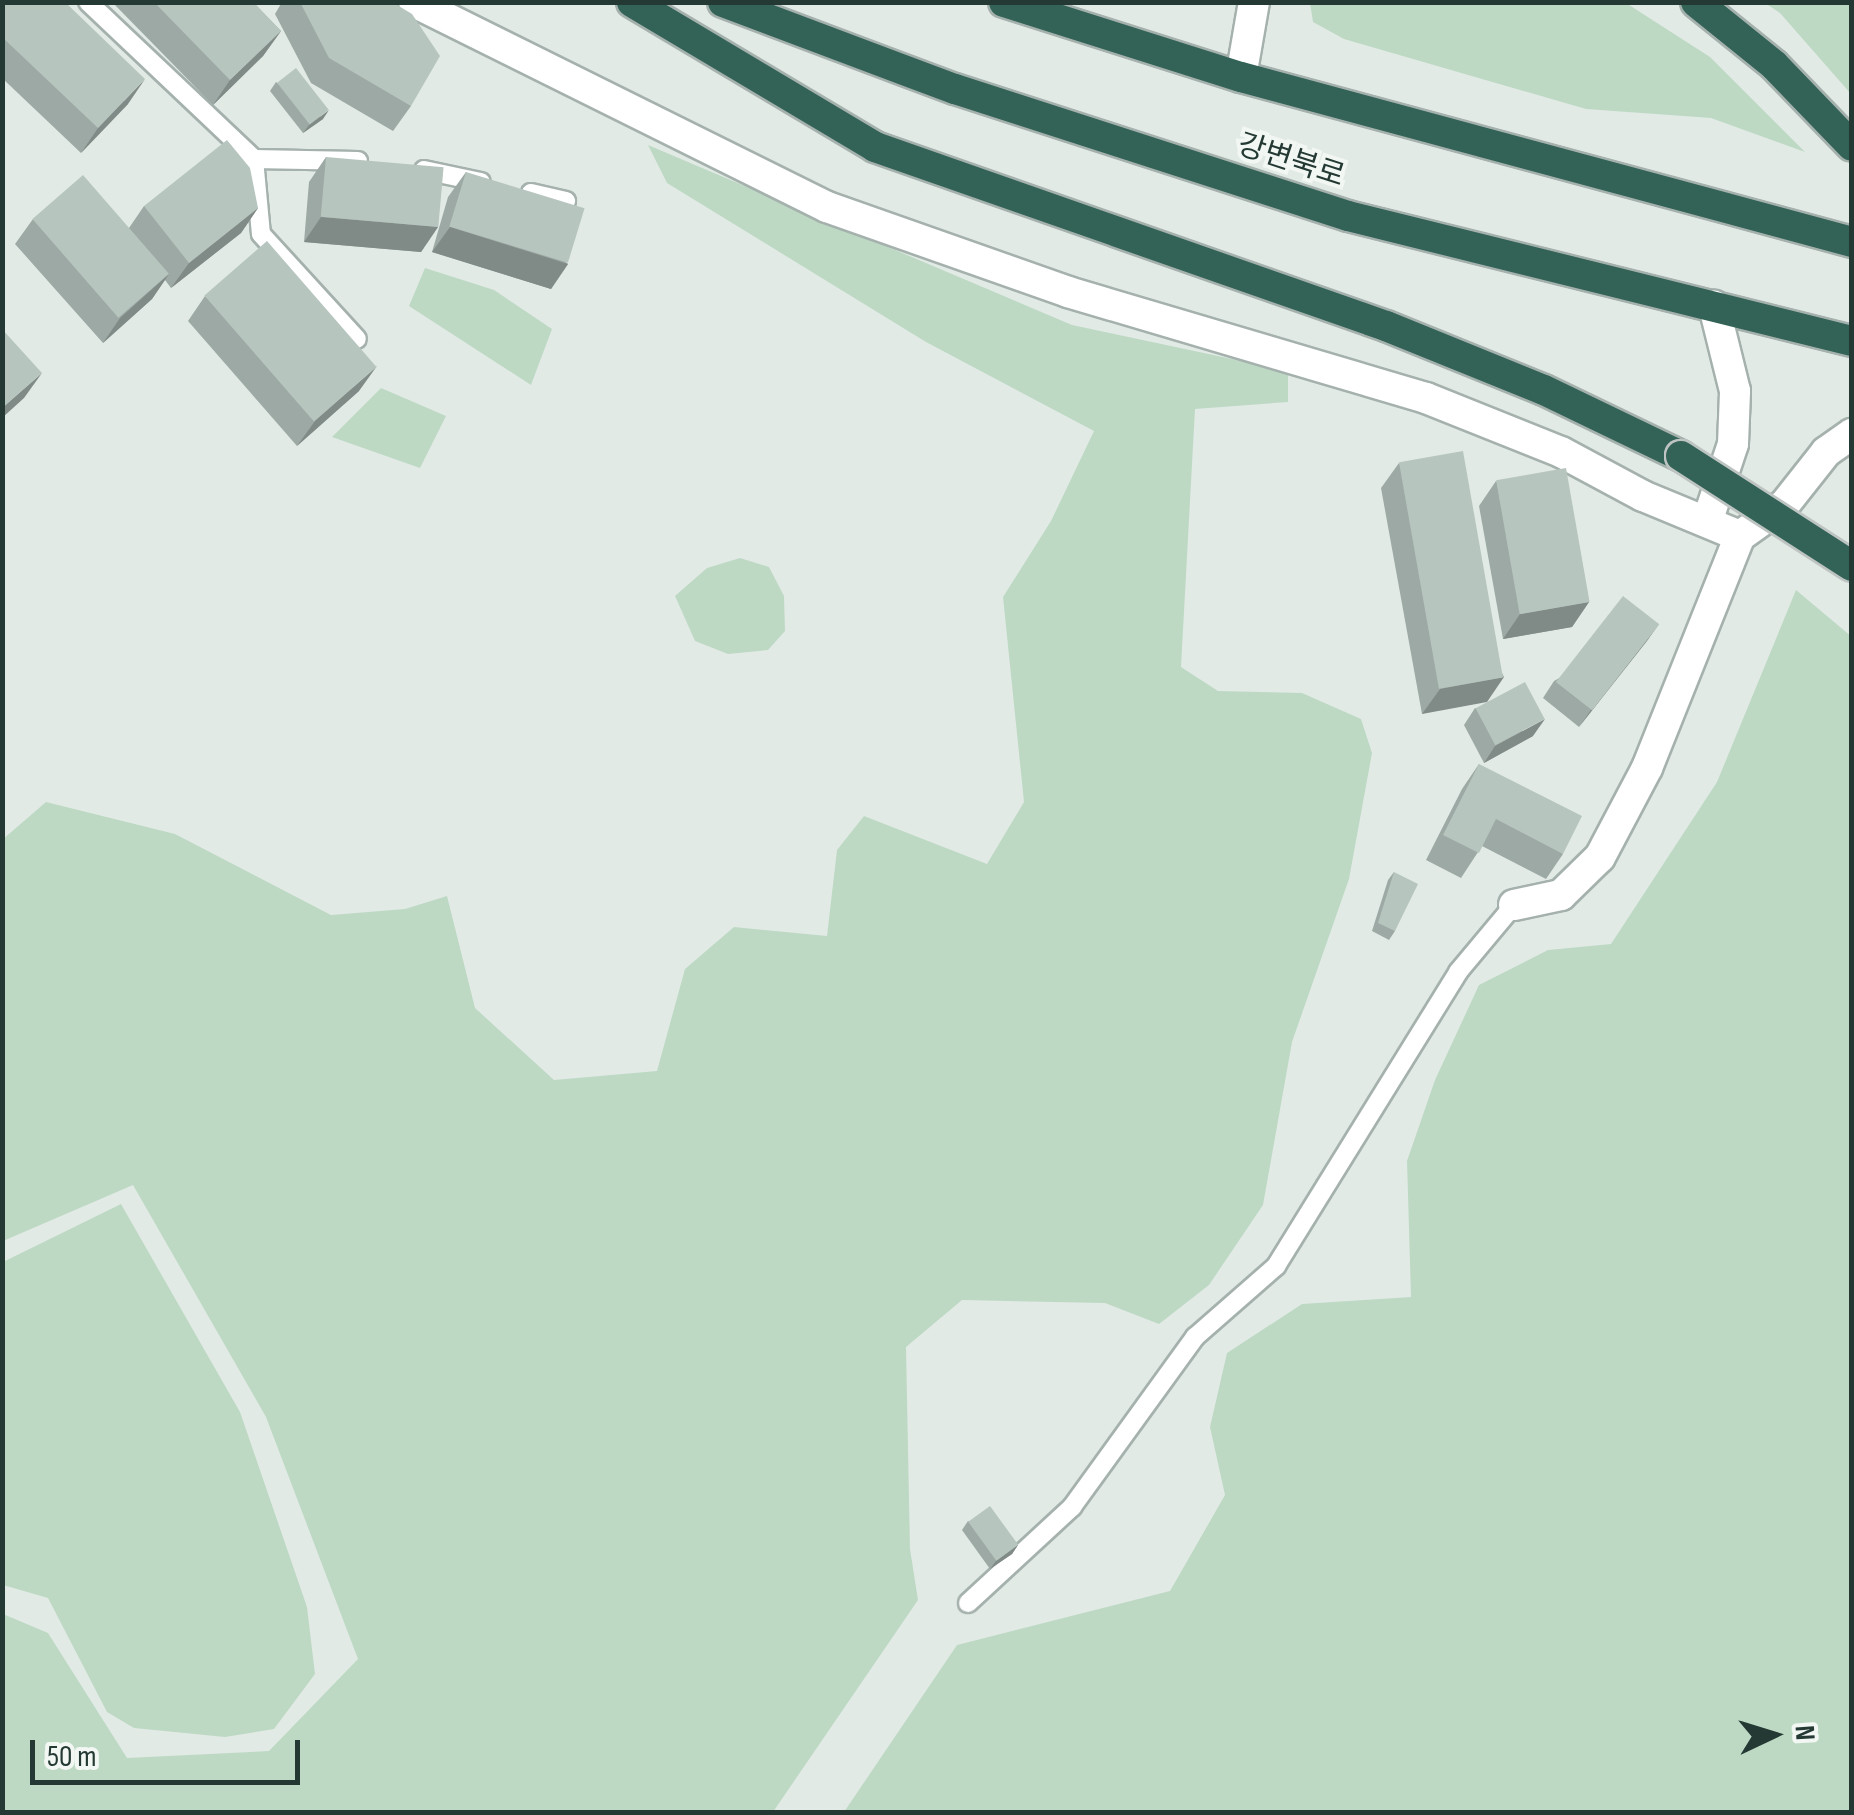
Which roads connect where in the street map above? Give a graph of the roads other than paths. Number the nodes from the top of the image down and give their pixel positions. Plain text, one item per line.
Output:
1 (88, 2) edge
2 (414, 2) edge
3 (632, 2) edge
4 (724, 2) edge
5 (1004, 2) edge
6 (1254, 2) edge
7 (1696, 2) edge
8 (1241, 77) junction
9 (1851, 145) edge
10 (254, 159) junction
11 (566, 201) edge
12 (1852, 242) edge
13 (1714, 306) junction
14 (357, 339) edge
15 (1852, 342) edge
16 (1852, 434) edge
17 (1708, 522) junction
18 (1740, 536) junction
19 (1852, 566) edge
20 (1514, 905) joint
21 (968, 1603) dead end

1 - 10 lane
2 - 17 street
3 - 19 highway, bridge
4 - 13 highway, 강변북로
5 - 8 highway
6 - 8 street
7 - 9 highway
8 - 12 highway
10 - 11 lane
10 - 14 lane
13 - 15 highway, 강변북로
13 - 17 street
16 - 18 street
17 - 18 street
18 - 20 street
20 - 21 lane

